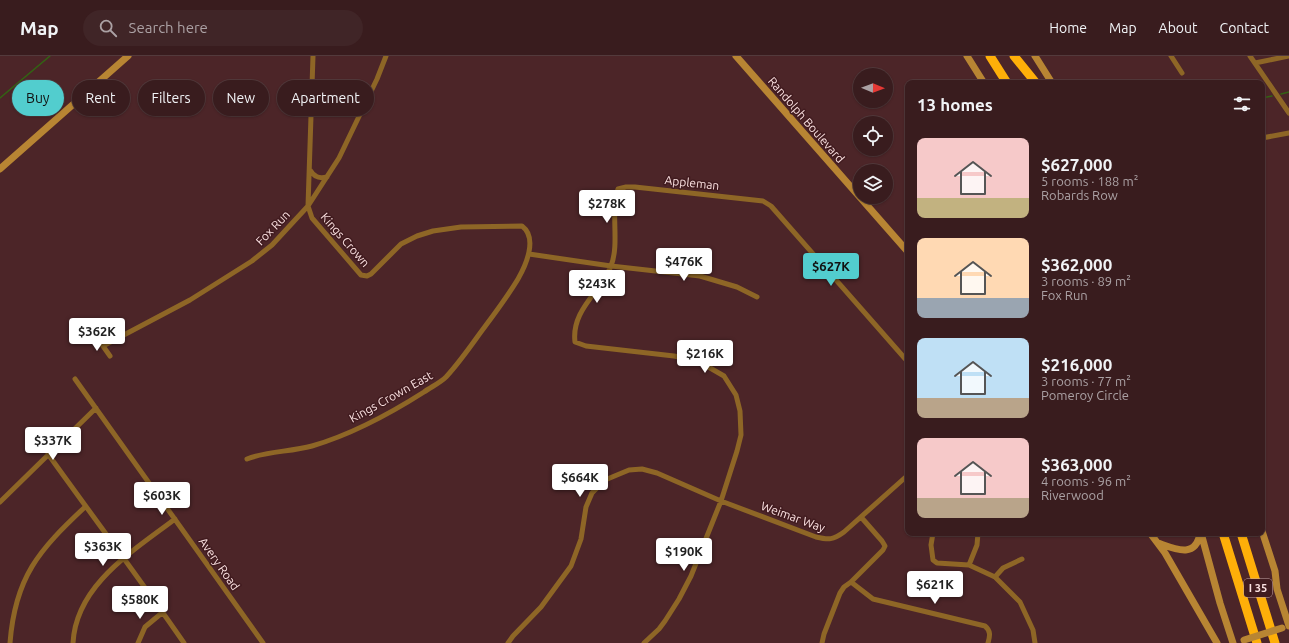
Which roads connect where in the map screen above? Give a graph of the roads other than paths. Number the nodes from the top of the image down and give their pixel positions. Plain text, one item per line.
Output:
1 (128, 56) edge
2 (313, 56) edge
3 (386, 56) edge
4 (736, 56) edge
5 (967, 56) edge
6 (990, 56) edge
7 (1013, 56) edge
8 (1035, 56) edge
9 (1171, 56) edge
10 (1250, 56) edge
11 (1289, 56) edge
12 (1255, 63) junction
13 (1182, 73) dead end
14 (982, 80) edge
15 (1005, 80) edge
16 (1026, 80) edge
17 (1033, 80) edge
18 (1050, 80) edge
19 (1289, 114) edge
20 (1289, 133) edge
21 (1265, 137) edge
22 (0, 169) edge
23 (309, 169) junction
24 (327, 177) junction
25 (308, 206) junction
26 (905, 249) edge
27 (529, 254) junction
28 (611, 266) junction
29 (757, 297) dead end
30 (98, 339) dead end
31 (103, 346) junction
32 (110, 356) dead end
33 (905, 359) edge
34 (75, 379) dead end
35 (96, 408) junction
36 (48, 454) junction
37 (246, 459) dead end
38 (905, 478) edge
39 (721, 501) junction
40 (0, 502) edge
41 (86, 507) junction
42 (861, 517) junction
43 (175, 519) junction
44 (932, 536) edge
45 (978, 536) edge
46 (1152, 536) edge
47 (1200, 536) edge
48 (1201, 536) edge
49 (1225, 536) edge
50 (1242, 536) edge
51 (1264, 536) edge
52 (1158, 543) junction
53 (124, 558) junction
54 (1022, 559) dead end
55 (969, 565) junction
56 (995, 577) junction
57 (851, 582) junction
58 (1280, 597) junction
59 (1289, 608) edge
60 (163, 612) junction
61 (1287, 627) edge
62 (10, 643) edge
63 (74, 643) edge
64 (138, 643) edge
65 (184, 643) edge
66 (263, 643) edge
67 (508, 643) edge
68 (644, 643) edge
69 (822, 643) edge
70 (988, 643) edge
71 (1035, 643) edge
72 (1217, 643) edge
73 (1233, 643) edge
74 (1236, 643) edge
75 (1257, 643) edge
76 (1275, 643) edge

1 - 22 main road
2 - 23 street, Kings Crown
3 - 24 street, Fox Run
4 - 26 main road, Randolph Boulevard
5 - 14 main road
6 - 15 highway
7 - 16 highway
7 - 17 highway
8 - 18 main road
9 - 13 street
10 - 12 street
11 - 12 street
12 - 19 street
20 - 21 street
23 - 24 street
23 - 25 street, Kings Crown
24 - 25 street, Fox Run
25 - 27 street, Kings Crown
25 - 31 street, Fox Run
27 - 28 street
27 - 37 street, Kings Crown East
28 - 29 street
28 - 33 street, Appleman
28 - 39 street
30 - 31 street
31 - 32 street
34 - 35 street, Avery Road
35 - 36 street
35 - 43 street, Avery Road
36 - 40 street
36 - 41 street
38 - 42 street, Weimar Way
39 - 42 street, Weimar Way
39 - 67 street, Weimar Way
39 - 68 street
41 - 53 street
41 - 62 street
42 - 57 street
43 - 53 street
43 - 66 street, Avery Road
44 - 55 street
45 - 55 street
46 - 52 main road
47 - 52 main road
48 - 73 main road
49 - 75 highway, I 35
50 - 76 highway, I 35
51 - 58 main road
52 - 72 main road
53 - 60 street
53 - 63 street
54 - 56 street
55 - 56 street
56 - 71 street
57 - 69 street
57 - 70 street
58 - 59 main road
58 - 61 main road
60 - 64 street
60 - 65 street
61 - 74 main road, bridge

